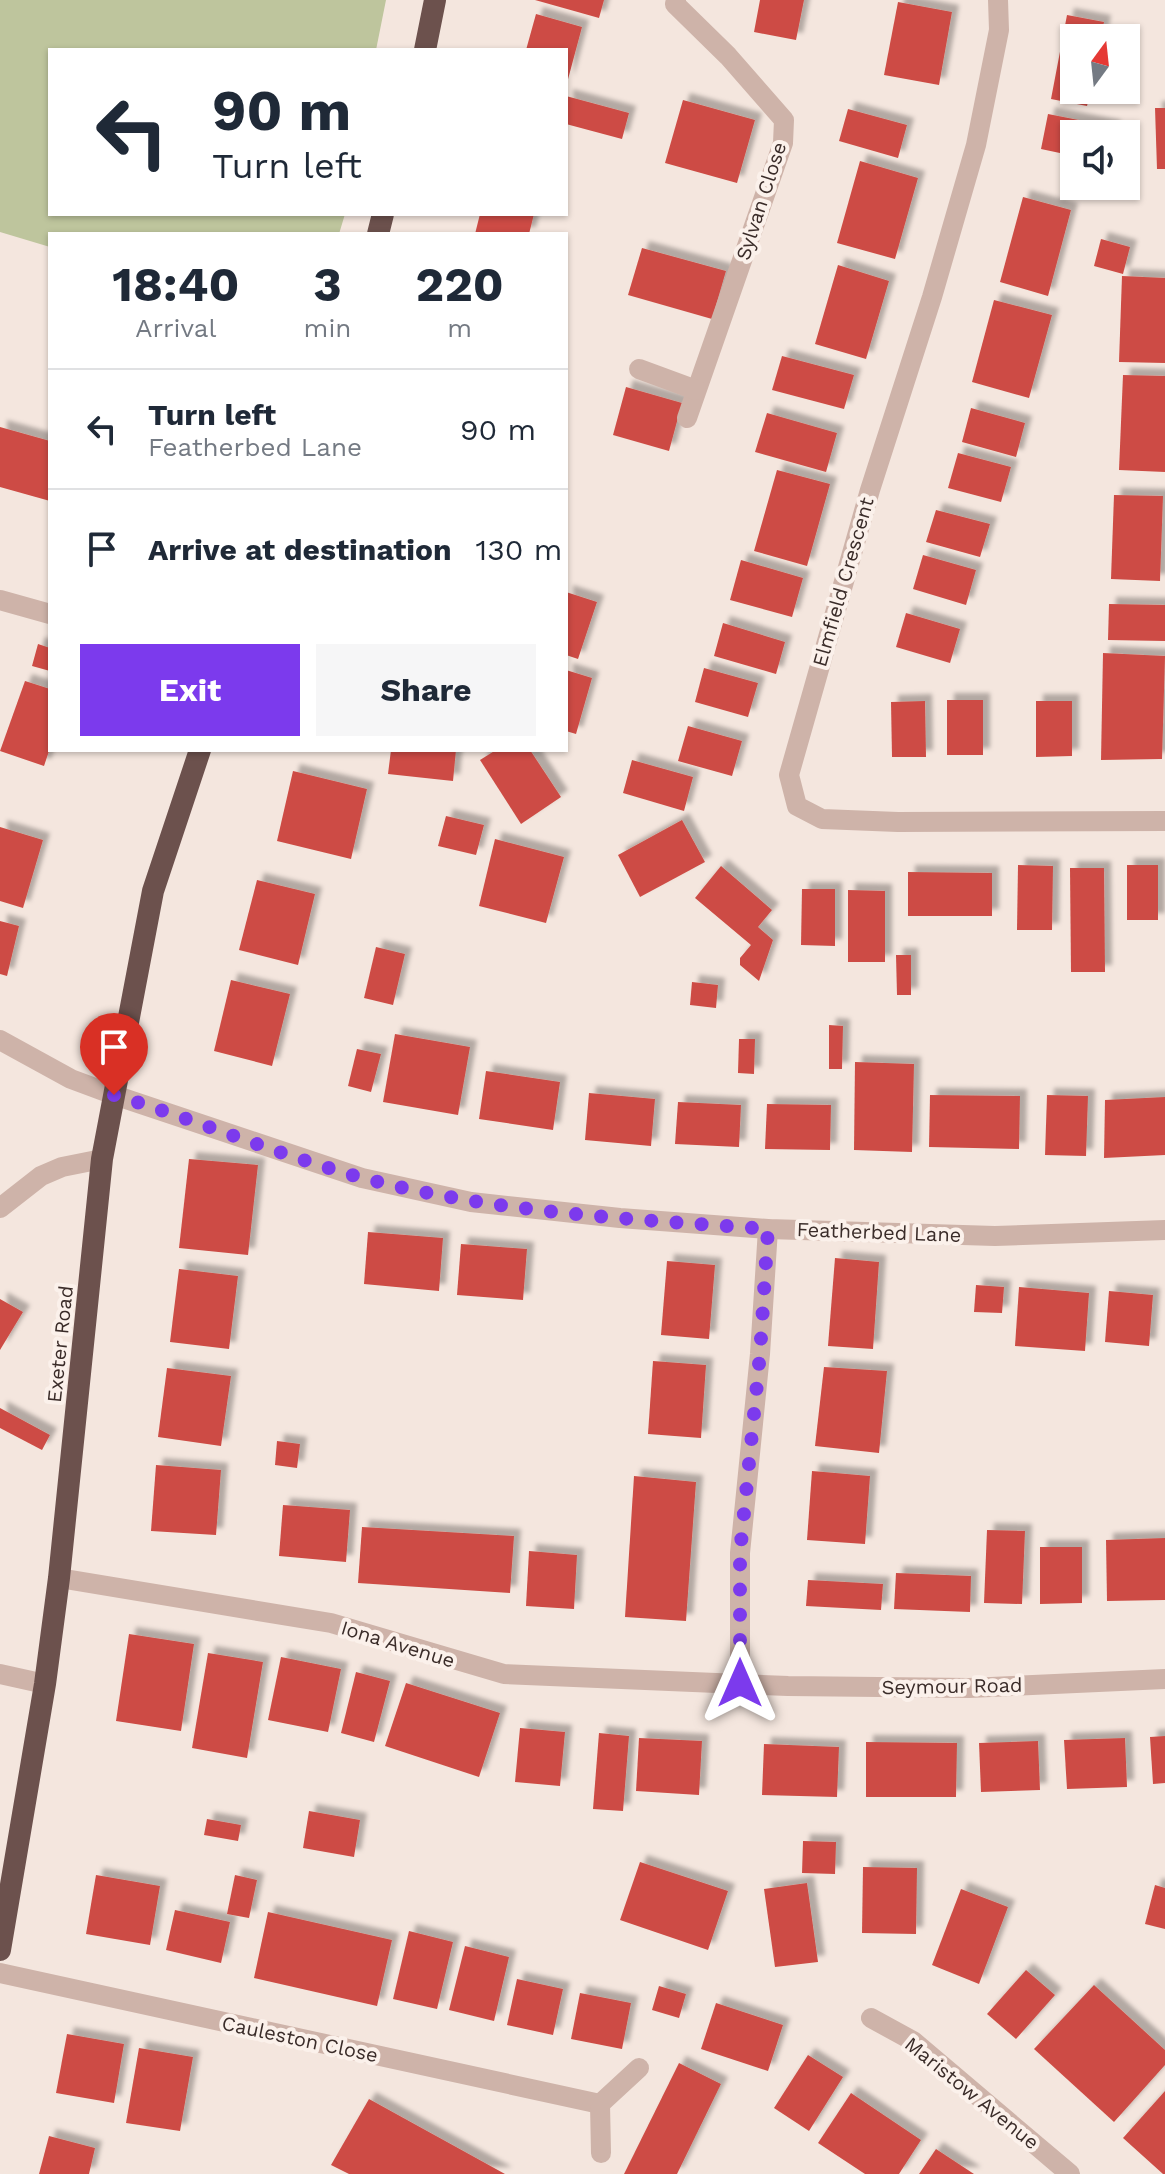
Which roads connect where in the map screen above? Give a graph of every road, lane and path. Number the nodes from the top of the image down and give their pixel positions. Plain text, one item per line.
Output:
1 (435, 0) edge
2 (676, 0) edge
3 (998, 0) edge
4 (425, 48) edge
5 (639, 369) dead end
6 (696, 390) junction
7 (687, 418) dead end
8 (0, 600) edge
9 (48, 613) edge
10 (199, 752) edge
11 (1165, 821) edge
12 (0, 1040) edge
13 (114, 1095) junction
14 (102, 1159) junction
15 (0, 1208) edge
16 (768, 1229) junction
17 (1165, 1230) edge
18 (59, 1578) junction
19 (0, 1674) edge
20 (1165, 1679) edge
21 (740, 1683) junction
22 (45, 1684) junction
23 (0, 1950) edge
24 (0, 1973) edge
25 (871, 2018) dead end
26 (639, 2068) dead end
27 (600, 2104) junction
28 (601, 2153) dead end
29 (1070, 2174) edge

1 - 4 highway
2 - 6 street, Sylvan Close
3 - 11 street, Elmfield Crescent
5 - 6 street
6 - 7 street, Sylvan Close
8 - 9 street
10 - 13 highway, Exeter Road
12 - 13 street, Featherbed Lane
13 - 14 highway, Exeter Road
13 - 16 street, Featherbed Lane
14 - 15 street
14 - 18 highway, Exeter Road
16 - 17 street, Featherbed Lane
16 - 21 street
18 - 21 street, Iona Avenue
18 - 22 highway, Exeter Road
19 - 22 street
20 - 21 street, Seymour Road
22 - 23 highway, Exeter Road
24 - 27 street, Cauleston Close
25 - 29 street, Maristow Avenue
26 - 27 street
27 - 28 street

